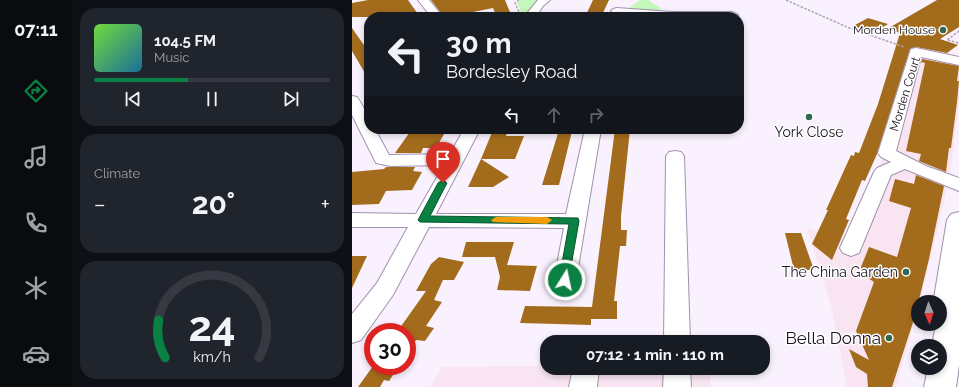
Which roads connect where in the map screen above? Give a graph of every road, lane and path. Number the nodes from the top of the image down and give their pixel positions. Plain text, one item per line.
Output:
1 (423, 0) edge
2 (545, 0) edge
3 (629, 0) edge
4 (786, 0) edge
5 (432, 12) edge
6 (534, 12) edge
7 (619, 12) edge
8 (959, 31) edge
9 (959, 43) edge
10 (905, 47) dead end
11 (959, 61) edge
12 (352, 100) edge
13 (364, 124) edge
14 (369, 134) edge
15 (469, 134) edge
16 (592, 134) edge
17 (675, 156) dead end
18 (456, 159) junction
19 (905, 163) junction
20 (959, 185) edge
21 (352, 220) edge
22 (423, 220) junction
23 (959, 220) edge
24 (574, 221) junction
25 (851, 248) dead end
26 (565, 280) dead end
27 (955, 311) edge
28 (352, 333) edge
29 (676, 335) edge
30 (585, 375) edge
31 (677, 375) edge
32 (583, 387) edge
33 (677, 387) edge
34 (940, 387) edge

1 - 5 street
2 - 6 street
3 - 7 street
4 - 10 path
8 - 9 path
11 - 19 street, Morden Court
12 - 13 street
14 - 18 street
15 - 18 street
16 - 24 street
17 - 29 street
18 - 22 street
19 - 20 street
19 - 25 street
21 - 22 street
22 - 24 street
22 - 28 street
23 - 27 highway
24 - 26 street
27 - 34 highway
30 - 32 street
31 - 33 street

